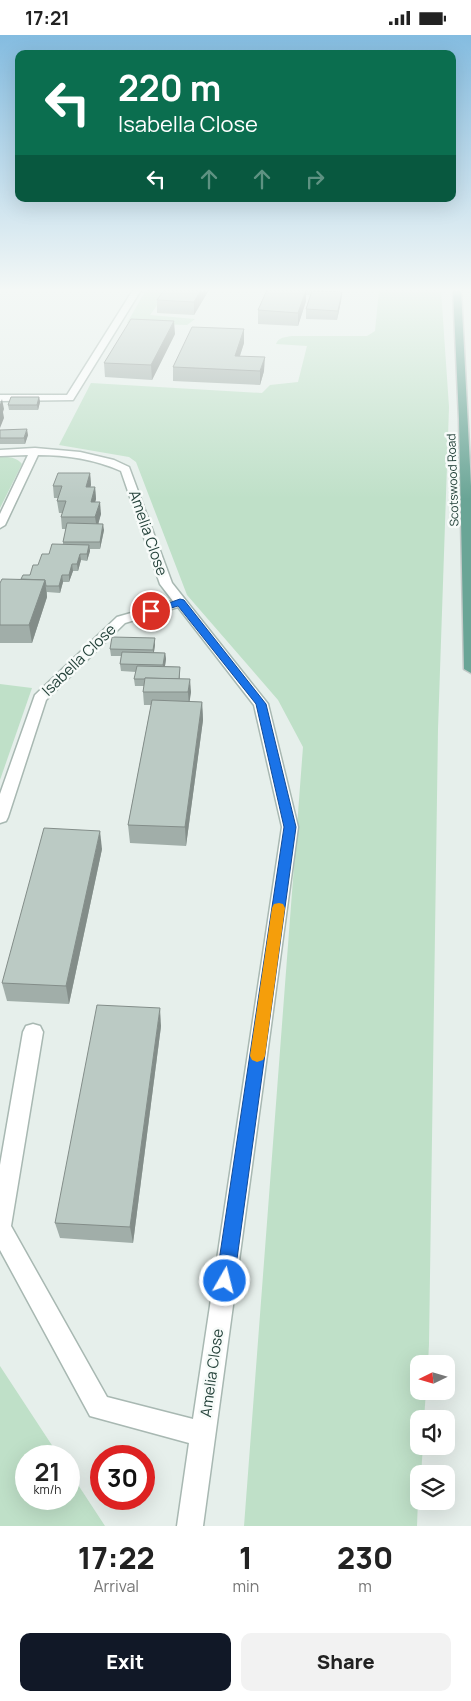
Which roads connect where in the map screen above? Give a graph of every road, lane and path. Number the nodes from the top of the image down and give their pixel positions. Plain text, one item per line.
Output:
1 (94, 360) edge
2 (461, 360) edge
3 (0, 398) edge
4 (35, 451) junction
5 (0, 453) edge
6 (0, 525) edge
7 (180, 602) junction
8 (471, 669) edge
9 (0, 817) edge
10 (33, 1033) dead end
11 (1, 1213) edge
12 (203, 1434) junction
13 (190, 1526) edge

1 - 3 street
2 - 8 main road, Scotswood Road
4 - 5 street, Amelia Close
4 - 6 street
4 - 7 street, Amelia Close
7 - 9 street, Isabella Close
7 - 12 street, Amelia Close
10 - 11 street, Amelia Close
11 - 12 street, Amelia Close
12 - 13 street, Amelia Close

